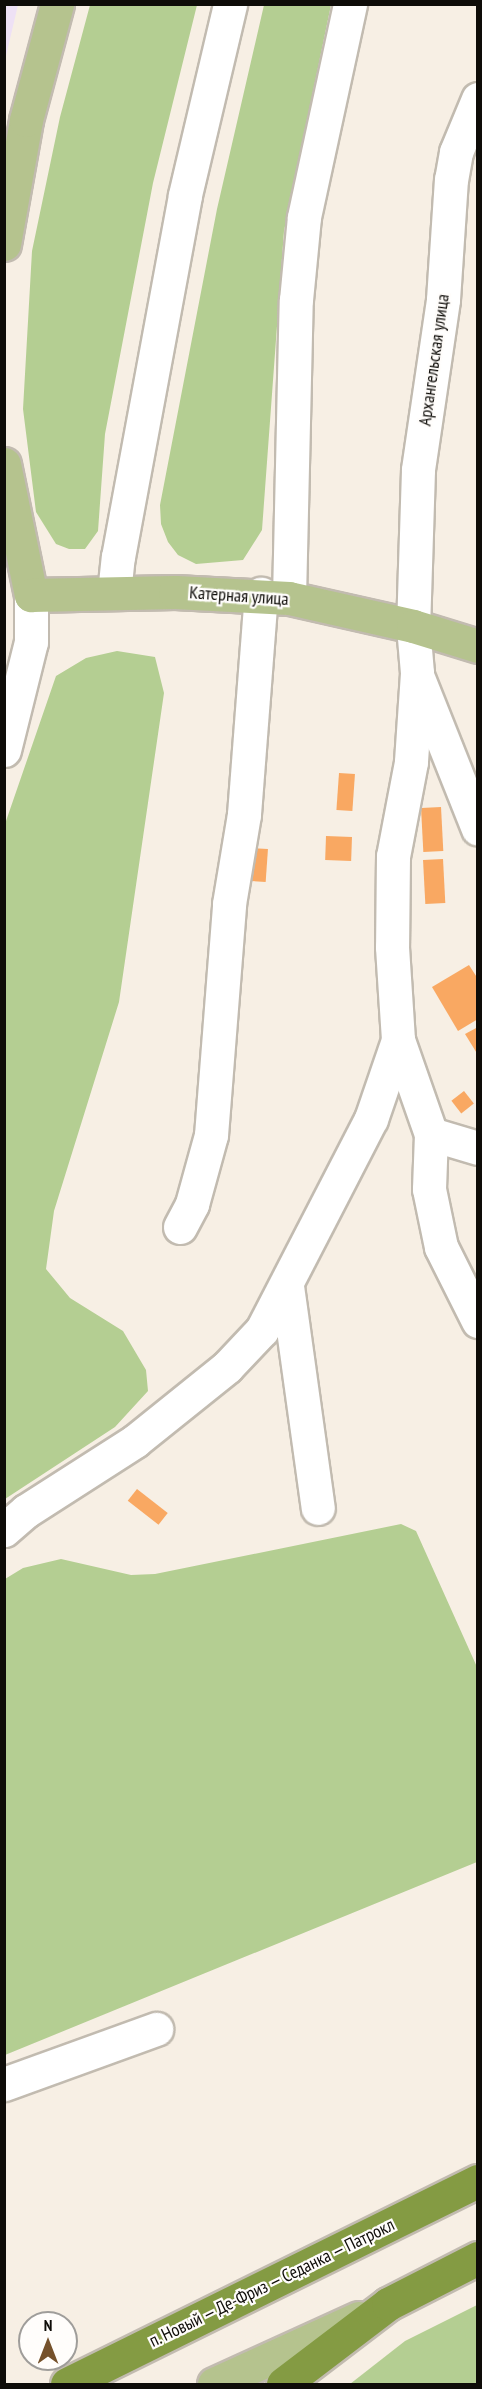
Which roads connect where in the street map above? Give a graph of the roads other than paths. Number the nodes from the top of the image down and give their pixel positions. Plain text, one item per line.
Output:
1 (57, 4) edge
2 (230, 4) edge
3 (350, 4) edge
4 (477, 99) edge
5 (4, 244) edge
6 (4, 464) edge
7 (114, 593) junction
8 (31, 595) junction
9 (275, 596) junction
10 (413, 626) junction
11 (477, 646) edge
12 (417, 673) junction
13 (4, 750) edge
14 (477, 829) edge
15 (398, 1040) junction
16 (431, 1134) junction
17 (477, 1148) edge
18 (180, 1227) dead end
19 (287, 1286) junction
20 (477, 1320) edge
21 (318, 1508) dead end
22 (4, 1530) edge
23 (156, 2029) dead end
24 (4, 2084) edge
25 (477, 2181) edge
26 (477, 2258) edge
27 (388, 2304) junction
28 (67, 2385) edge
29 (214, 2385) edge
30 (283, 2385) edge

1 - 5 main road
2 - 7 street
3 - 9 street
4 - 10 street, Архангельская улица
6 - 8 main road
7 - 8 main road, Катерная улица
7 - 9 main road, Катерная улица
8 - 13 street
9 - 10 main road, Катерная улица
9 - 18 street
10 - 11 main road, Катерная улица
10 - 12 street, Архангельская улица
12 - 14 street
12 - 15 street
15 - 16 street
15 - 19 street
16 - 17 street
16 - 20 street
19 - 21 street
19 - 22 street
23 - 24 street
25 - 28 highway, п. Новый — Де-Фриз — Седанка — Патрокл
26 - 27 highway
27 - 29 main road
27 - 30 highway

